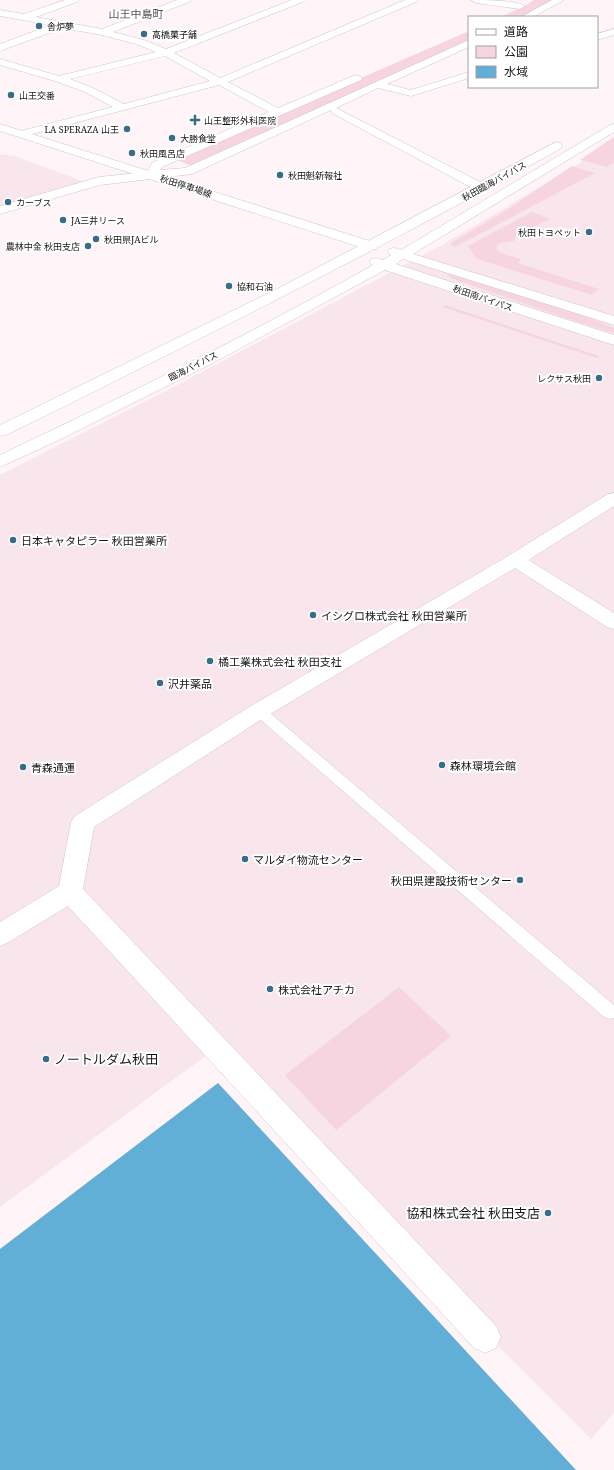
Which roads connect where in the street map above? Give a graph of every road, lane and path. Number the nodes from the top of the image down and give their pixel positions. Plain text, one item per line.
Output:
1 (74, 0) edge
2 (186, 0) edge
3 (300, 0) edge
4 (413, 0) edge
5 (476, 0) edge
6 (530, 0) edge
7 (559, 0) edge
8 (520, 6) junction
9 (0, 13) edge
10 (502, 14) dead end
11 (528, 16) edge
12 (25, 18) junction
13 (61, 25) junction
14 (103, 32) junction
15 (614, 32) edge
16 (598, 37) edge
17 (468, 43) edge
18 (0, 48) edge
19 (166, 53) junction
20 (0, 62) edge
21 (368, 73) dead end
22 (468, 76) edge
23 (59, 79) junction
24 (219, 82) junction
25 (377, 85) junction
26 (122, 107) junction
27 (336, 111) dead end
28 (277, 112) junction
29 (0, 127) edge
30 (614, 127) edge
31 (21, 134) junction
32 (569, 139) dead end
33 (91, 171) dead end
34 (152, 174) junction
35 (114, 178) junction
36 (144, 188) dead end
37 (482, 188) junction
38 (0, 210) edge
39 (371, 246) junction
40 (345, 253) junction
41 (403, 254) junction
42 (384, 265) junction
43 (614, 321) edge
44 (614, 340) edge
45 (0, 431) edge
46 (0, 462) edge
47 (614, 498) edge
48 (515, 560) junction
49 (614, 622) edge
50 (259, 711) junction
51 (70, 892) junction
52 (0, 935) edge
53 (610, 1012) dead end
54 (485, 1337) dead end

1 - 12 main road
2 - 14 main road
3 - 19 main road
4 - 24 main road
5 - 8 main road
6 - 8 main road
7 - 11 main road
8 - 10 main road
9 - 12 main road
12 - 13 main road
13 - 14 main road
13 - 18 main road
14 - 19 main road
15 - 16 main road
17 - 25 main road
19 - 23 main road
19 - 24 main road
20 - 23 main road
21 - 28 main road
22 - 25 main road
23 - 26 main road
24 - 26 main road
24 - 28 main road
25 - 34 main road
26 - 31 main road
27 - 37 main road
28 - 34 main road
29 - 31 main road, 秋田停車場線
30 - 41 main road, 秋田臨海バイパス
31 - 34 main road, 秋田停車場線
32 - 37 main road, 秋田臨海バイパス
33 - 35 main road, 秋田停車場線
34 - 35 main road
34 - 39 main road, 秋田停車場線
35 - 36 main road, 秋田停車場線
35 - 38 main road
37 - 39 main road, 秋田臨海バイパス
39 - 40 main road
39 - 41 main road, 秋田南バイパス
40 - 42 main road, 秋田南バイパス
40 - 45 main road
41 - 42 main road, 秋田臨海バイパス
41 - 43 main road, 秋田南バイパス
42 - 44 main road, 秋田南バイパス
42 - 46 main road, 臨海バイパス
47 - 48 main road
48 - 49 main road
48 - 50 main road
50 - 51 main road
50 - 53 lane
51 - 52 main road
51 - 54 main road

